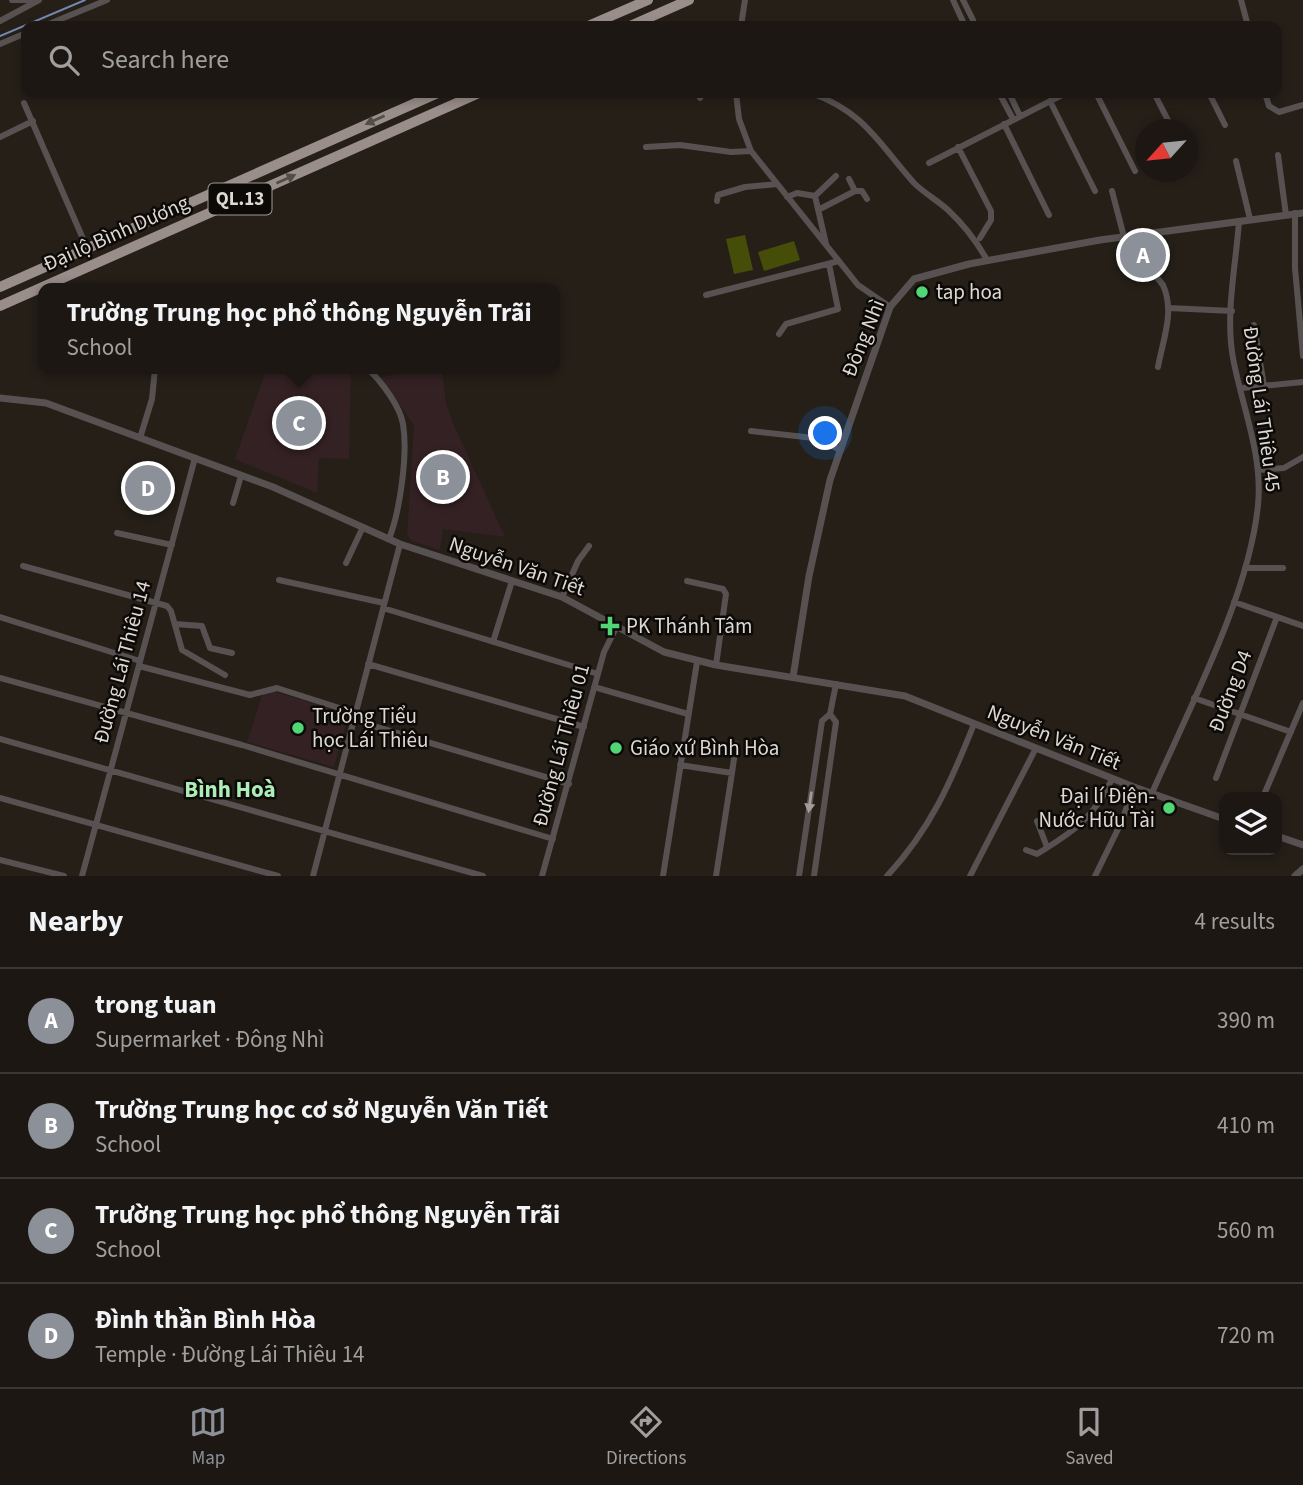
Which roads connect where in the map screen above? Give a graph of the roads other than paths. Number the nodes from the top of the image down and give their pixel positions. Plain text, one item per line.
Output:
1 (12, 0) edge
2 (39, 0) edge
3 (107, 0) edge
4 (648, 0) edge
5 (689, 0) edge
6 (745, 0) edge
7 (953, 0) edge
8 (963, 0) edge
9 (1241, 0) edge
10 (973, 20) edge
11 (0, 21) edge
12 (56, 21) edge
13 (600, 21) edge
14 (641, 21) edge
15 (742, 21) edge
16 (963, 21) edge
17 (1247, 21) edge
18 (21, 35) edge
19 (0, 44) edge
20 (427, 98) edge
21 (468, 98) edge
22 (737, 98) edge
23 (824, 98) edge
24 (1002, 98) edge
25 (1011, 98) edge
26 (1055, 98) edge
27 (1099, 98) edge
28 (1157, 98) edge
29 (1212, 98) edge
30 (1267, 98) edge
31 (1050, 100) junction
32 (24, 103) dead end
33 (1303, 105) edge
34 (1020, 116) junction
35 (1013, 119) junction
36 (1167, 119) edge
37 (33, 121) junction
38 (1004, 124) junction
39 (1225, 125) dead end
40 (0, 136) edge
41 (646, 147) dead end
42 (958, 147) junction
43 (751, 151) junction
44 (1279, 155) dead end
45 (1236, 161) dead end
46 (929, 163) dead end
47 (1135, 170) dead end
48 (836, 176) dead end
49 (849, 179) dead end
50 (777, 184) junction
51 (855, 191) junction
52 (1095, 191) dead end
53 (1112, 191) dead end
54 (206, 195) junction
55 (815, 196) junction
56 (787, 197) junction
57 (867, 199) dead end
58 (717, 201) dead end
59 (818, 210) junction
60 (213, 211) junction
61 (1299, 213) edge
62 (1049, 215) dead end
63 (1286, 215) junction
64 (1250, 219) junction
65 (1239, 221) junction
66 (980, 237) dead end
67 (1124, 237) junction
68 (826, 244) junction
69 (87, 248) junction
70 (987, 260) junction
71 (839, 261) junction
72 (829, 264) junction
73 (52, 283) edge
74 (0, 287) edge
75 (38, 289) edge
76 (706, 295) dead end
77 (0, 306) edge
78 (890, 307) junction
79 (1169, 308) junction
80 (1231, 310) junction
81 (1254, 325) dead end
82 (779, 334) dead end
83 (1303, 356) edge
84 (1158, 367) dead end
85 (154, 374) edge
86 (372, 374) edge
87 (1303, 382) edge
88 (1264, 386) junction
89 (1242, 388) junction
90 (0, 398) edge
91 (751, 431) dead end
92 (140, 438) junction
93 (841, 450) junction
94 (1303, 457) edge
95 (195, 458) junction
96 (1258, 470) junction
97 (241, 476) junction
98 (233, 503) dead end
99 (363, 527) junction
100 (117, 533) dead end
101 (389, 539) junction
102 (400, 544) junction
103 (172, 545) junction
104 (589, 546) dead end
105 (346, 563) dead end
106 (23, 566) dead end
107 (1245, 568) junction
108 (1283, 568) dead end
109 (279, 580) dead end
110 (512, 581) junction
111 (687, 581) dead end
112 (562, 597) junction
113 (1234, 602) junction
114 (156, 603) junction
115 (383, 605) junction
116 (0, 617) edge
117 (1277, 617) junction
118 (175, 624) junction
119 (617, 626) junction
120 (1303, 626) edge
121 (493, 642) junction
122 (232, 653) dead end
123 (697, 662) junction
124 (139, 664) junction
125 (368, 664) junction
126 (716, 665) junction
127 (598, 674) junction
128 (225, 675) dead end
129 (793, 677) junction
130 (0, 678) edge
131 (836, 684) junction
132 (594, 687) junction
133 (1194, 698) junction
134 (1303, 703) edge
135 (1301, 712) edge
136 (126, 714) junction
137 (688, 714) junction
138 (830, 714) junction
139 (1240, 715) junction
140 (354, 717) junction
141 (974, 724) junction
142 (584, 727) junction
143 (1291, 732) junction
144 (0, 739) edge
145 (736, 744) dead end
146 (1036, 748) junction
147 (680, 765) junction
148 (110, 770) junction
149 (732, 773) junction
150 (814, 773) junction
151 (339, 775) junction
152 (829, 775) junction
153 (1216, 778) dead end
154 (1112, 779) junction
155 (569, 784) junction
156 (1134, 787) junction
157 (1266, 792) edge
158 (1152, 793) junction
159 (0, 798) edge
160 (1219, 817) edge
161 (1037, 821) dead end
162 (96, 823) junction
163 (325, 831) junction
164 (805, 833) junction
165 (820, 835) junction
166 (1282, 838) edge
167 (553, 839) junction
168 (1303, 845) edge
169 (1047, 847) junction
170 (1026, 850) dead end
171 (0, 860) edge
172 (1303, 869) edge
173 (64, 876) edge
174 (82, 876) edge
175 (278, 876) edge
176 (313, 876) edge
177 (484, 876) edge
178 (542, 876) edge
179 (663, 876) edge
180 (716, 876) edge
181 (799, 876) edge
182 (814, 876) edge
183 (887, 876) edge
184 (970, 876) edge
185 (1095, 876) edge
186 (1296, 876) edge

1 - 2 street
2 - 11 street
3 - 12 street
4 - 13 highway
5 - 14 highway
6 - 15 street
7 - 16 street
8 - 10 street
9 - 17 street
18 - 19 street
20 -> 54 highway, Đại lộ Bình Dương / QL.13
60 -> 21 highway, Đại lộ Bình Dương / QL.13
22 - 43 street
23 - 70 street
24 - 35 street
25 - 34 street
26 - 31 street
27 - 47 street
28 - 36 street
29 - 39 street
30 - 33 street
31 - 34 street
31 - 52 street
32 - 37 street
34 - 35 street
35 - 38 street
37 - 40 street
37 - 69 street
38 - 42 street
38 - 62 street
41 - 43 street
42 - 46 street
42 - 66 street
43 - 50 street
44 - 63 street
45 - 64 street
48 - 55 street
49 - 51 street
50 - 56 street
50 - 58 street
51 - 57 street
51 - 59 street
53 - 67 street
54 - 60 highway
54 - 69 highway, Đại lộ Bình Dương / QL.13
55 - 56 street
55 - 59 street
56 - 68 street
59 - 68 street
60 - 73 highway, Đại lộ Bình Dương / QL.13
61 - 63 street, Đông Nhì
61 - 83 street
63 - 64 street, Đông Nhì
64 - 65 street, Đông Nhì
65 - 67 street, Đông Nhì
65 - 80 street, Đường Lái Thiêu 45
67 - 70 street, Đông Nhì
67 - 79 street
68 - 71 street
69 - 74 highway, Đại lộ Bình Dương / QL.13
70 - 78 street, Đông Nhì
71 - 72 street
71 - 78 street
72 - 76 street
72 - 82 street
75 - 77 highway, Đại lộ Bình Dương / QL.13
78 - 93 street, Đông Nhì
79 - 80 street
79 - 84 street
80 - 89 street, Đường Lái Thiêu 45
81 - 88 street
85 - 92 street
86 - 101 street
87 - 88 street
88 - 89 street
89 - 96 street, Đường Lái Thiêu 45
90 - 92 street, Nguyễn Văn Tiết
91 - 93 street
92 - 95 street, Nguyễn Văn Tiết
93 - 129 street, Đông Nhì
94 - 96 street
95 - 97 street, Nguyễn Văn Tiết
95 - 103 street, Đường Lái Thiêu 14
96 - 107 street, Đường Lái Thiêu 45
97 - 98 street
97 - 99 street, Nguyễn Văn Tiết
99 - 101 street, Nguyễn Văn Tiết
99 - 105 street
100 - 103 street
101 - 102 street, Nguyễn Văn Tiết
102 - 110 street, Nguyễn Văn Tiết
102 - 115 street
103 - 114 street, Đường Lái Thiêu 14
104 - 112 street
106 - 114 street
107 - 108 street
107 - 113 street, Đường Lái Thiêu 45
109 - 115 street
110 - 112 street, Nguyễn Văn Tiết
110 - 121 street
111 - 126 street
112 - 119 street, Nguyễn Văn Tiết
113 - 117 street
113 - 133 street, Đường Lái Thiêu 45
114 - 118 street
114 - 124 street, Đường Lái Thiêu 14
115 - 121 street
115 - 125 street
116 - 124 street
117 - 120 street
117 - 139 street, Đường D4
118 - 122 street
118 - 128 street
119 - 123 street, Nguyễn Văn Tiết
119 - 127 street, Đường Lái Thiêu 01
121 - 127 street
123 - 126 street, Nguyễn Văn Tiết
123 - 137 street
124 - 136 street, Đường Lái Thiêu 14
124 - 140 street
125 - 140 street
125 - 142 street
126 - 129 street, Nguyễn Văn Tiết
127 - 132 street, Đường Lái Thiêu 01
129 - 131 street, Nguyễn Văn Tiết
130 - 136 street
131 - 138 street
131 - 141 street, Nguyễn Văn Tiết
132 - 137 street
132 - 142 street, Đường Lái Thiêu 01
133 - 139 street
133 - 158 street, Đường Lái Thiêu 45
134 - 135 street
135 - 143 street
136 - 148 street, Đường Lái Thiêu 14
136 - 151 street
137 - 147 street
138 - 150 street
138 - 152 street
139 - 143 street
139 - 153 street, Đường D4
140 - 151 street
140 - 155 street
141 - 146 street, Nguyễn Văn Tiết
141 - 183 street
142 - 155 street, Đường Lái Thiêu 01
143 - 157 street
144 - 148 street
145 - 149 street
146 - 154 street, Nguyễn Văn Tiết
146 - 184 street
147 - 149 street
147 - 179 street
148 - 162 street, Đường Lái Thiêu 14
148 - 163 street
149 - 180 street
150 - 152 street
150 -> 164 street
151 - 163 street
151 - 167 street
152 - 165 street
154 - 156 street, Nguyễn Văn Tiết
154 - 169 street
155 - 167 street, Đường Lái Thiêu 01
156 - 158 street, Nguyễn Văn Tiết
156 - 185 street
158 - 160 street, Nguyễn Văn Tiết
159 - 162 street
161 - 169 street
162 - 174 street, Đường Lái Thiêu 14
162 - 175 street
163 - 176 street
163 - 177 street
164 - 165 street
164 - 181 street
165 - 182 street
166 - 168 street
167 - 178 street, Đường Lái Thiêu 01
169 - 170 street
171 - 173 street
172 - 186 street

